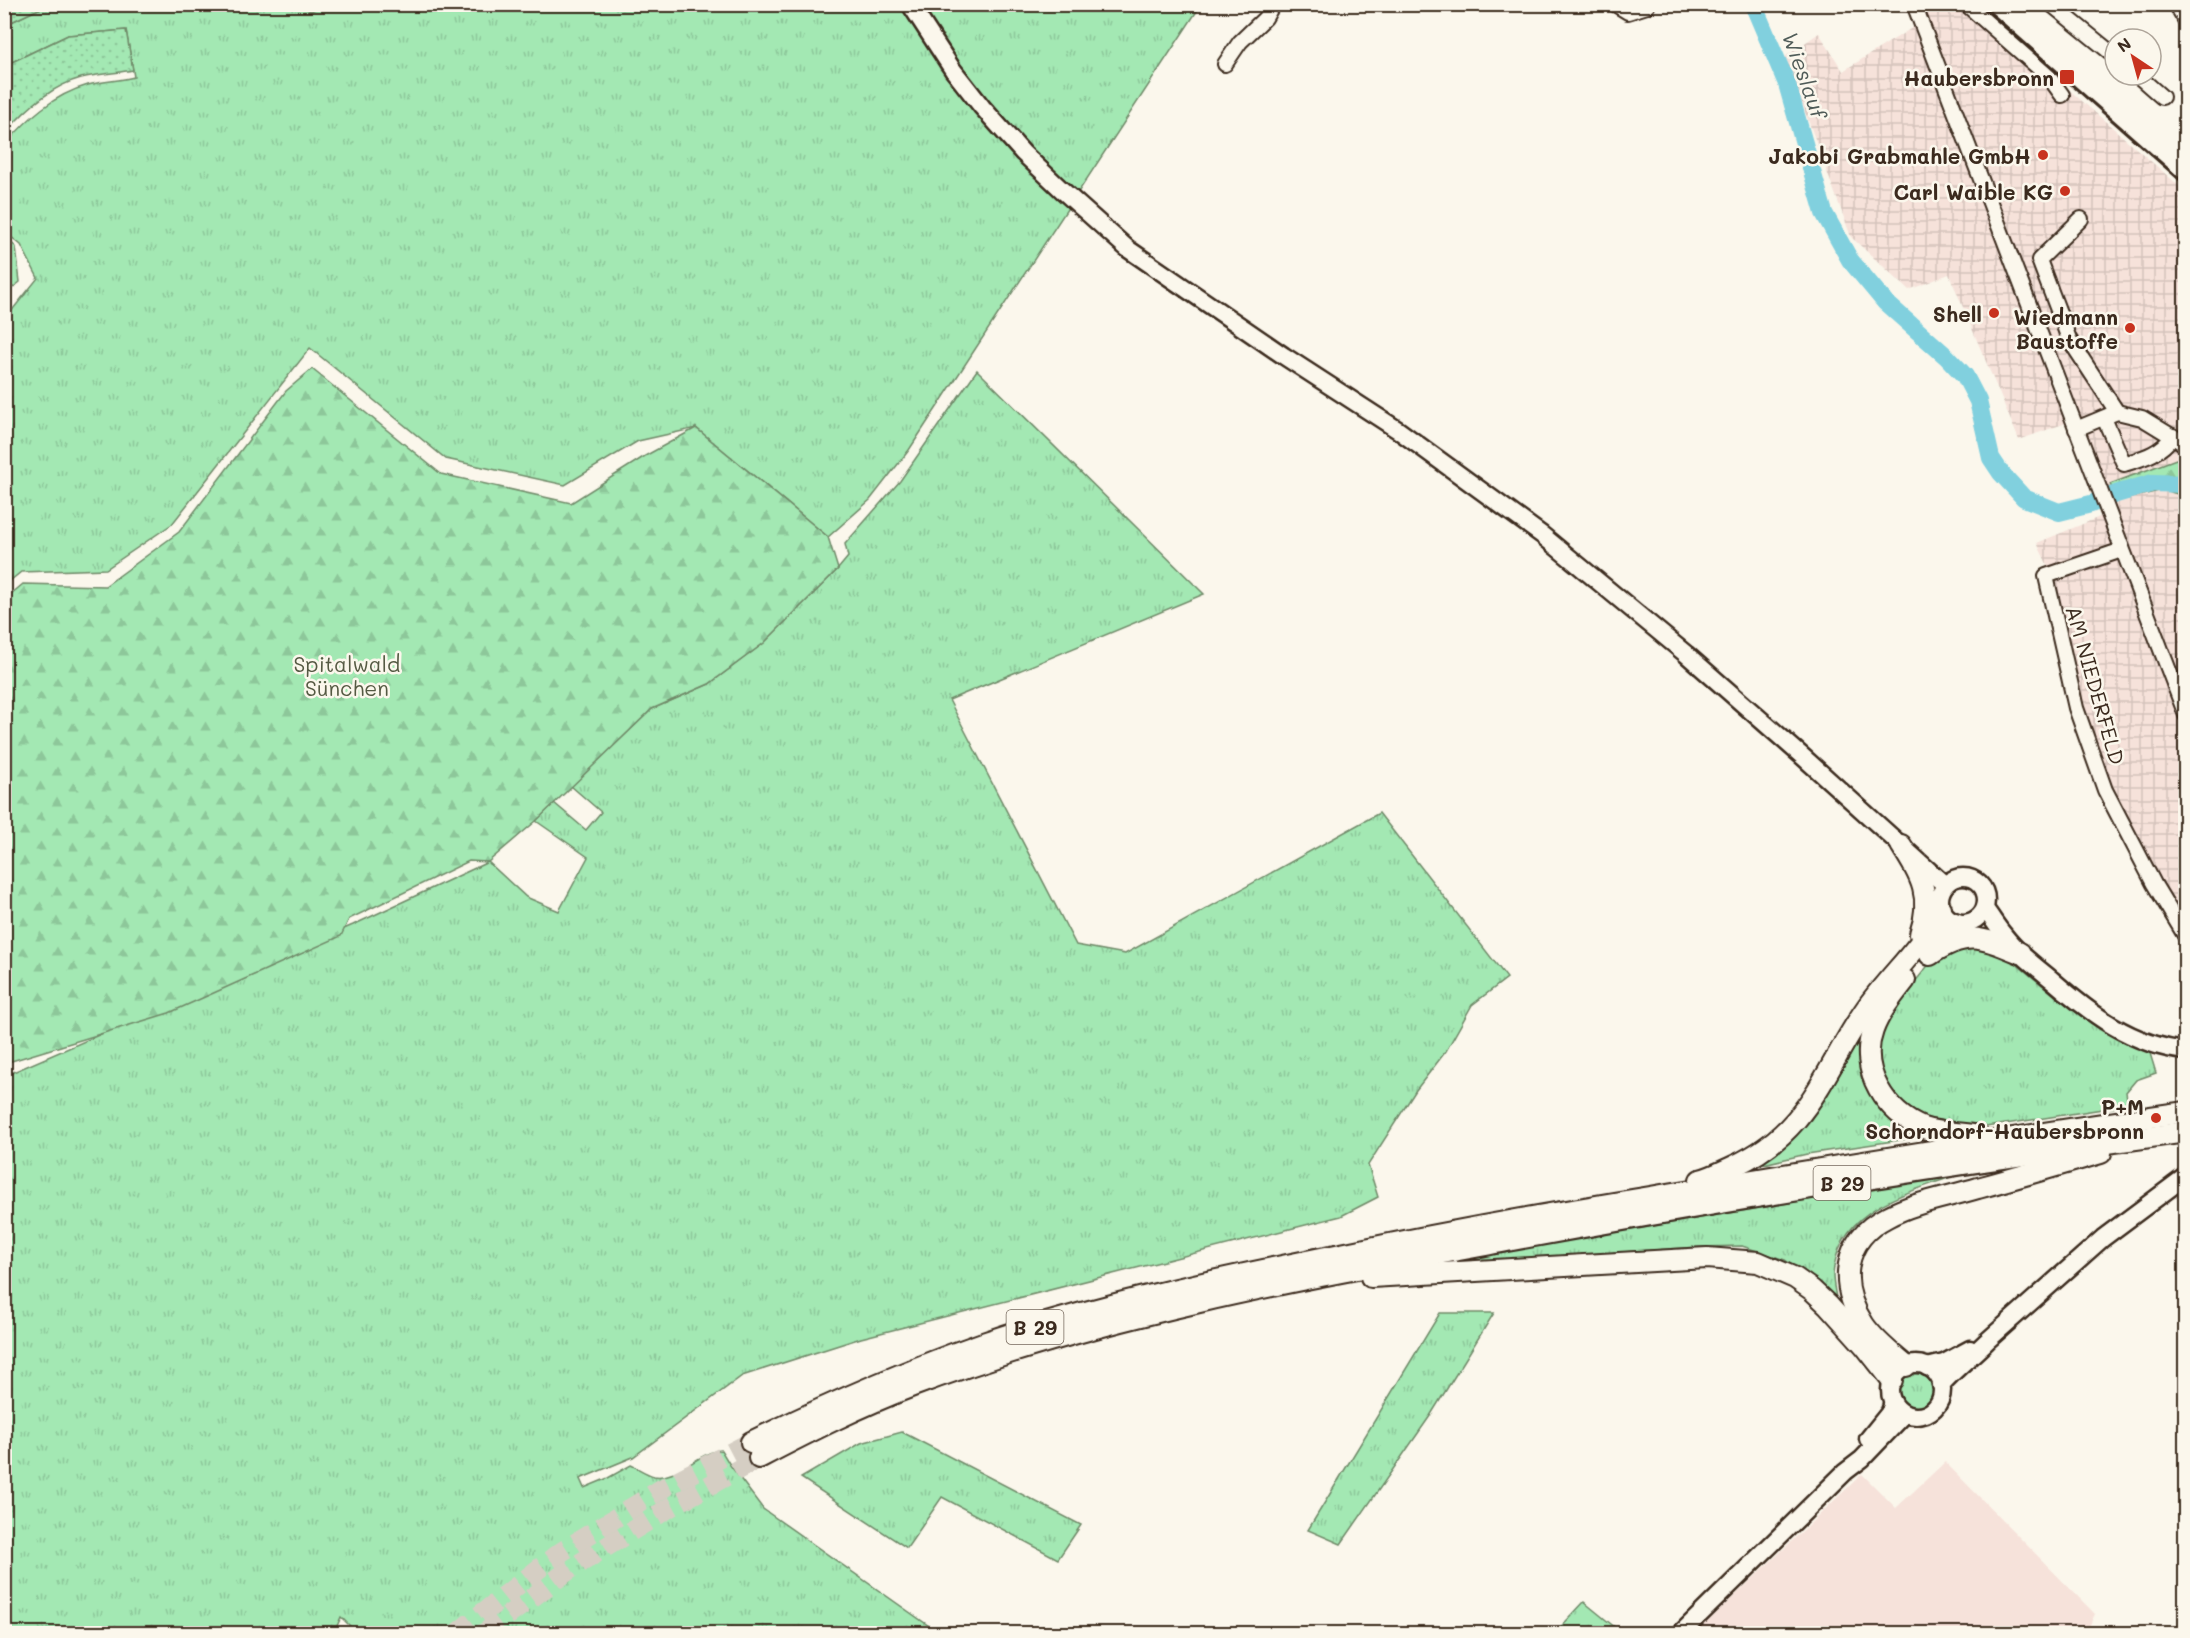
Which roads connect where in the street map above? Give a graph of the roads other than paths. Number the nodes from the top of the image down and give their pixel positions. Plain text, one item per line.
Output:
1 (910, 4) edge
2 (1273, 4) edge
3 (1615, 4) edge
4 (1914, 4) edge
5 (1966, 4) edge
6 (2051, 4) edge
7 (2176, 4) edge
8 (1646, 5) edge
9 (2186, 21) edge
10 (2103, 46) edge
11 (1225, 64) dead end
12 (2151, 87) edge
13 (2062, 95) dead end
14 (2162, 97) dead end
15 (2081, 219) dead end
16 (2110, 415) junction
17 (2076, 429) junction
18 (2173, 436) junction
19 (2186, 445) edge
20 (2122, 550) junction
21 (2185, 712) edge
22 (1901, 845) junction
23 (1945, 885) junction
24 (1941, 908) junction
25 (1985, 909) junction
26 (1964, 922) junction
27 (2003, 935) junction
28 (2186, 937) edge
29 (2020, 953) junction
30 (1913, 960) junction
31 (2186, 1042) edge
32 (2164, 1047) junction
33 (2186, 1051) edge
34 (2186, 1112) edge
35 (2186, 1132) edge
36 (1996, 1140) junction
37 (2058, 1148) junction
38 (2186, 1176) edge
39 (1644, 1198) junction
40 (1317, 1276) junction
41 (1987, 1341) junction
42 (1927, 1367) junction
43 (1899, 1373) junction
44 (1941, 1385) junction
45 (1893, 1402) junction
46 (1905, 1414) junction
47 (1845, 1472) junction
48 (1680, 1634) edge

1 - 22 main road
2 - 11 street
3 - 8 street
4 - 17 street
5 - 13 street
6 - 10 street
7 - 9 street
12 - 14 street
15 - 16 street
16 - 17 street
16 - 18 street
16 - 18 street
17 - 20 street
18 - 19 street
20 - 21 street
20 - 28 street, AM NIEDERFELD
22 - 23 main road
22 - 30 highway
23 - 24 main road
23 - 25 main road
24 - 26 main road
24 - 30 highway
25 - 26 main road
25 - 27 main road
26 - 27 main road
26 - 30 highway
27 - 29 main road
29 - 30 highway
29 - 32 main road
30 - 36 highway
30 - 39 highway
31 - 32 main road
32 - 33 main road
34 - 37 highway, B 29
35 - 37 highway
36 - 37 highway, B 29
36 - 39 highway, B 29
37 - 40 highway, B 29
37 - 43 highway
38 - 41 main road
39 - 40 highway, B 29
40 - 43 highway
41 - 42 main road
41 - 44 main road
42 - 43 main road
42 - 44 main road
43 - 45 main road
44 - 46 main road
45 - 46 main road
45 - 47 main road
46 - 47 main road
47 - 48 main road

